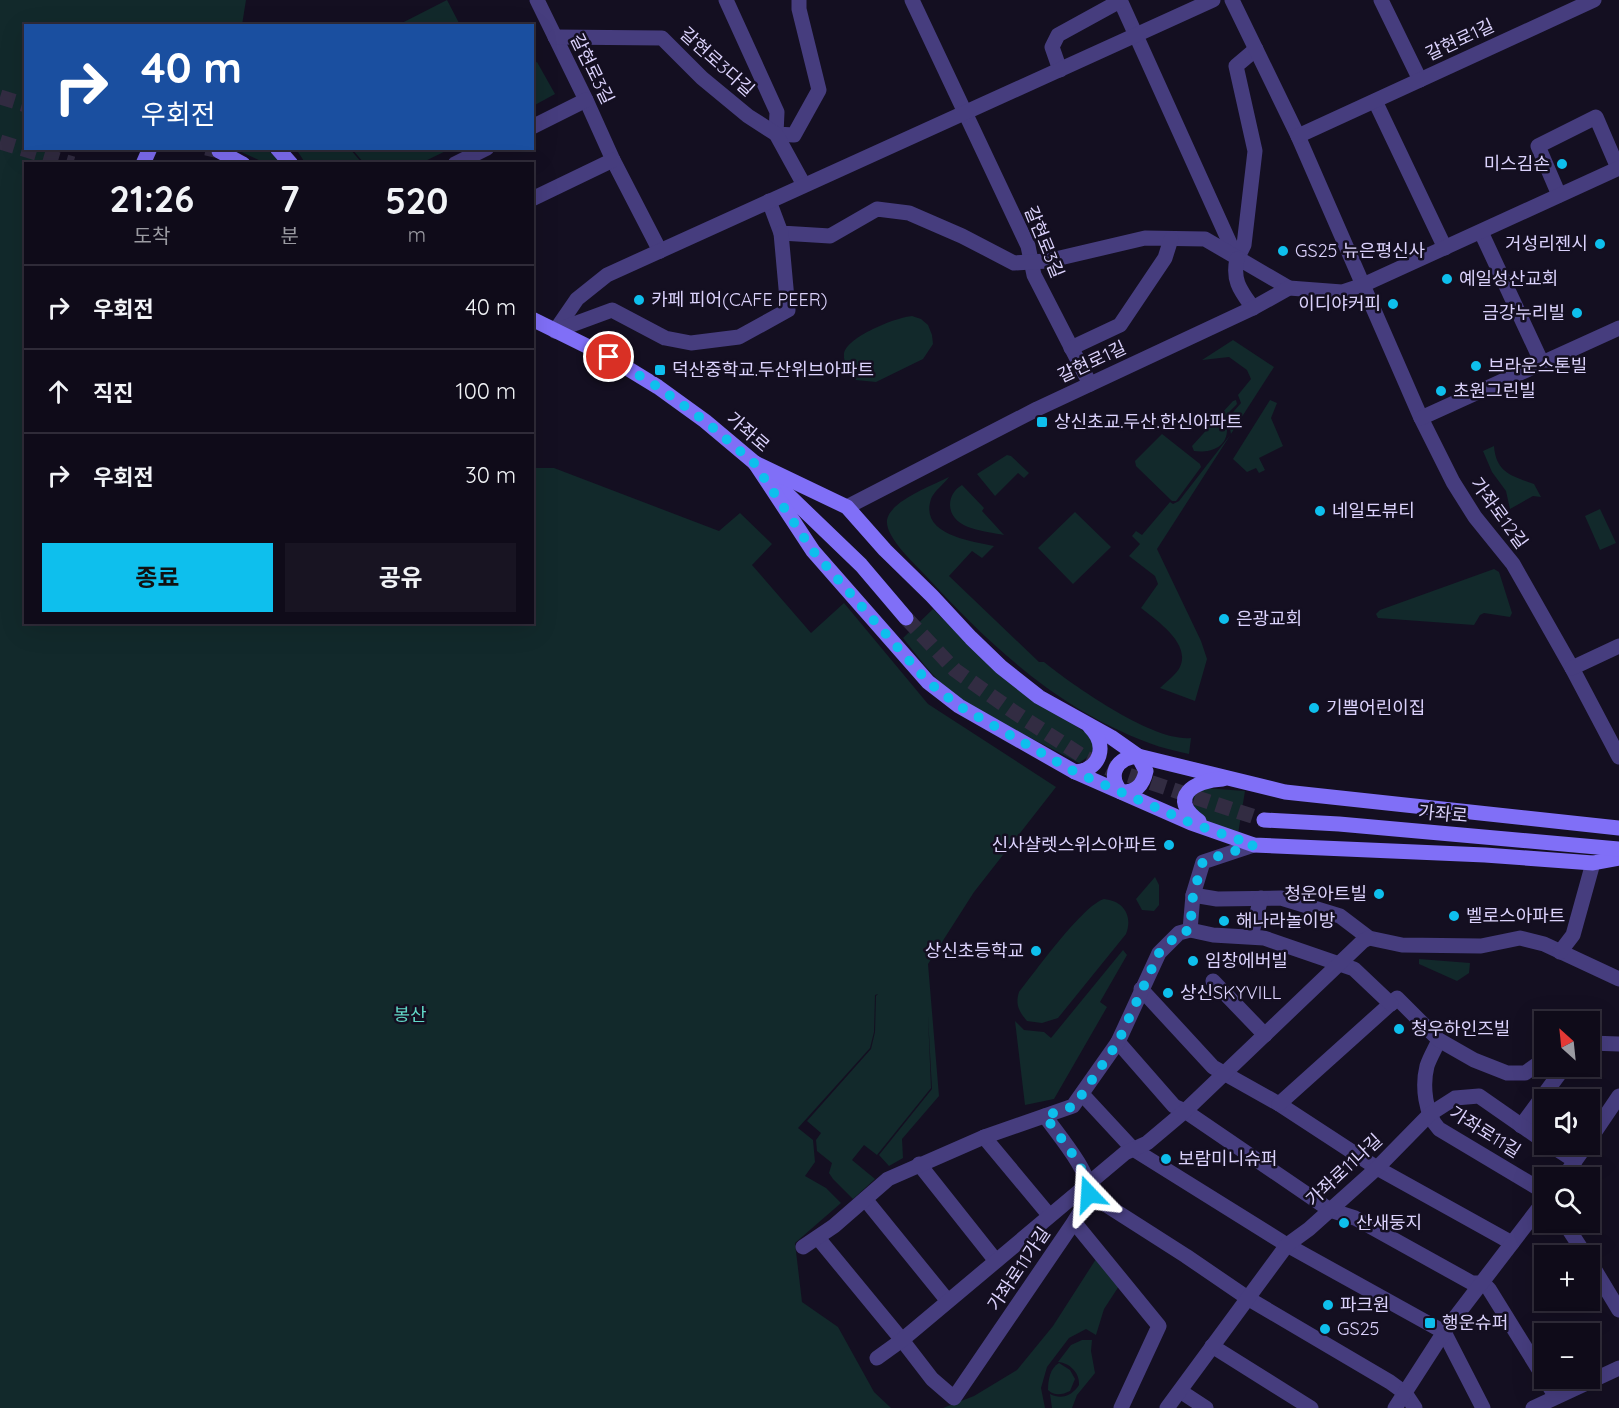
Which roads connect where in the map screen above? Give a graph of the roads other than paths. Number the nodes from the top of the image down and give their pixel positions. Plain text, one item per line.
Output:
1 (537, 0) edge
2 (726, 0) edge
3 (799, 0) edge
4 (912, 0) edge
5 (1213, 0) edge
6 (1232, 0) edge
7 (1381, 0) edge
8 (1594, 0) edge
9 (1120, 1) edge
10 (1137, 36) junction
11 (555, 37) junction
12 (1256, 49) junction
13 (1060, 70) junction
14 (1420, 80) junction
15 (586, 100) junction
16 (1375, 101) junction
17 (965, 113) junction
18 (534, 126) edge
19 (776, 134) junction
20 (1298, 136) junction
21 (279, 150) edge
22 (484, 150) edge
23 (219, 151) dead end
24 (613, 160) junction
25 (239, 162) edge
26 (289, 162) edge
27 (459, 162) edge
28 (1618, 168) edge
29 (804, 185) junction
30 (1559, 195) junction
31 (534, 198) edge
32 (769, 201) junction
33 (1481, 232) junction
34 (781, 233) junction
35 (1171, 239) junction
36 (1445, 249) junction
37 (660, 251) junction
38 (1237, 259) junction
39 (1031, 262) junction
40 (1363, 285) junction
41 (1289, 288) junction
42 (1253, 308) junction
43 (534, 315) edge
44 (534, 322) edge
45 (1619, 328) edge
46 (555, 331) junction
47 (1071, 348) junction
48 (1542, 363) junction
49 (1090, 384) junction
50 (1421, 418) junction
51 (754, 463) junction
52 (847, 507) junction
53 (906, 618) tunnel mouth
54 (1619, 646) edge
55 (1572, 668) junction
56 (1089, 726) junction
57 (1138, 756) junction
58 (1619, 757) edge
59 (1075, 772) junction
60 (1238, 780) junction
61 (1121, 792) junction
62 (1264, 820) tunnel mouth
63 (1619, 828) edge
64 (1216, 832) junction
65 (1254, 845) junction
66 (1619, 849) edge
67 (1619, 858) edge
68 (1593, 863) junction
69 (1193, 895) junction
70 (1261, 898) junction
71 (1185, 932) junction
72 (1251, 936) junction
73 (1370, 938) junction
74 (1560, 952) junction
75 (1340, 965) junction
76 (1619, 979) edge
77 (1213, 981) dead end
78 (1141, 989) junction
79 (1394, 1001) junction
80 (1265, 1035) junction
81 (1439, 1040) junction
82 (1118, 1042) junction
83 (1600, 1043) edge
84 (1619, 1044) edge
85 (1534, 1067) edge
86 (1225, 1073) junction
87 (1557, 1077) edge
88 (1082, 1094) junction
89 (1619, 1096) edge
90 (1280, 1104) junction
91 (1185, 1111) junction
92 (1430, 1114) junction
93 (1045, 1116) junction
94 (1600, 1124) edge
95 (1521, 1126) junction
96 (1534, 1135) edge
97 (984, 1137) junction
98 (1132, 1149) junction
99 (1566, 1155) edge
100 (1579, 1155) edge
101 (1575, 1161) junction
102 (919, 1164) junction
103 (1571, 1167) edge
104 (1377, 1168) junction
105 (1534, 1186) edge
106 (1089, 1188) junction
107 (864, 1199) junction
108 (1330, 1209) junction
109 (1534, 1214) edge
110 (1049, 1215) junction
111 (1074, 1222) junction
112 (818, 1238) junction
113 (1512, 1243) junction
114 (1287, 1245) junction
115 (803, 1247) dead end
116 (996, 1261) junction
117 (1600, 1278) edge
118 (1483, 1283) junction
119 (1249, 1299) junction
120 (947, 1300) junction
121 (1618, 1306) edge
122 (1444, 1332) junction
123 (902, 1340) junction
124 (1212, 1346) junction
125 (877, 1359) dead end
126 (1619, 1368) edge
127 (1180, 1391) junction
128 (1405, 1394) junction
129 (1556, 1397) junction
130 (1121, 1408) edge
131 (1167, 1408) edge
132 (1206, 1408) edge
133 (1311, 1408) edge
134 (1395, 1408) edge
135 (1415, 1408) edge
136 (1483, 1408) edge
137 (1533, 1408) edge

1 - 11 street, 갈현로3길
2 - 19 street, 갈현로3다길
3 - 19 street
4 - 17 street, 갈현로3길
5 - 10 street
6 - 12 street
7 - 14 street
8 - 14 street, 갈현로1길
9 - 10 street
9 - 13 street
10 - 13 street
10 - 38 street
11 - 15 street, 갈현로3길
11 - 19 street, 갈현로3다길
12 - 20 street
12 - 38 street
13 - 17 street
14 - 16 street, 갈현로1길
15 - 18 street
15 - 24 street, 갈현로3길
16 - 20 street, 갈현로1길
16 - 36 street
17 - 29 street
17 - 39 street, 갈현로3길
19 - 29 street, 갈현로3다길
20 - 40 street
21 - 26 main road
22 - 27 street
23 - 25 main road
24 - 31 street
24 - 37 street, 갈현로3길
28 - 30 street
28 - 30 street
29 - 32 street
30 - 33 street
32 - 34 street
32 - 37 street
33 - 36 street
33 - 48 street
34 - 39 street
34 - 46 street
35 - 38 street
35 - 39 street
35 - 47 street
36 - 40 street
37 - 46 street
38 - 41 street
38 - 42 street
39 - 47 street, 갈현로3길
40 - 41 street
40 - 50 street, 가좌로12길
41 - 42 street, 갈현로1길
42 - 49 street, 갈현로1길
43 - 46 main road
44 - 46 main road, 가좌로
45 - 48 street
46 - 51 main road, 가좌로
47 - 49 street, 갈현로3길
48 - 50 street
49 - 52 street, 갈현로1길
50 - 55 street, 가좌로12길
51 - 52 main road
51 - 53 main road, 가좌로
51 - 59 main road
52 - 56 main road
54 - 55 street
55 - 58 street, 가좌로12길
56 - 57 main road
56 - 59 main road
57 - 60 main road
57 - 61 main road
57 - 61 main road
59 - 61 main road
60 - 63 main road
60 - 64 main road
61 - 64 main road
62 - 66 main road, 가좌로
64 - 65 main road
65 - 68 main road
65 - 69 street
67 - 68 main road
68 - 74 street
69 - 70 street
69 - 71 street
70 - 72 street
70 - 73 street
71 - 72 street
71 - 78 street
72 - 75 street
73 - 74 street
73 - 75 street, 가좌로11가길
74 - 76 street
75 - 79 street
75 - 80 street, 가좌로11가길
77 - 80 street
78 - 82 street
78 - 86 street
79 - 81 street
79 - 90 street
80 - 86 street, 가좌로11가길
81 - 85 street
81 - 92 street
82 - 88 street
82 - 91 street
83 - 84 street
86 - 90 street
86 - 91 street, 가좌로11가길
87 - 95 street
88 - 93 street
88 - 98 street
89 - 94 street
90 - 104 street
91 - 98 street, 가좌로11가길
91 - 108 street
92 - 95 street, 가좌로11길
92 - 104 street, 가좌로11나길
92 - 105 street, 가좌로11길
93 - 97 street
93 - 106 street
95 - 96 street, 가좌로11길
97 - 102 street
97 - 110 street
98 - 106 street, 가좌로11가길
98 - 114 street
99 - 101 street, 가좌로11길
100 - 101 street
101 - 103 street
102 - 107 street
102 - 116 street, 가좌로11가길
104 - 108 street, 가좌로11나길
104 - 113 street
106 - 110 street, 가좌로11가길
106 - 111 street
106 - 119 street
107 - 112 street
107 - 120 street
108 - 114 street, 가좌로11나길
108 - 118 street
109 - 113 street
110 - 116 street, 가좌로11가길
111 - 123 street, 가좌로11가길
111 - 130 street, 가좌로11가길
112 - 115 street
112 - 123 street, 가좌로11가길
113 - 118 street
114 - 119 street, 가좌로11나길
114 - 122 street
116 - 120 street, 가좌로11가길
117 - 121 street
118 - 122 street
118 - 129 street
119 - 124 street, 가좌로11나길
119 - 128 street
120 - 123 street, 가좌로11가길
122 - 128 street
122 - 136 street
123 - 125 street, 가좌로11가길
124 - 127 street, 가좌로11나길
124 - 133 street
126 - 129 street
127 - 131 street, 가좌로11나길
127 - 132 street
128 - 134 street
128 - 135 street
129 - 137 street

